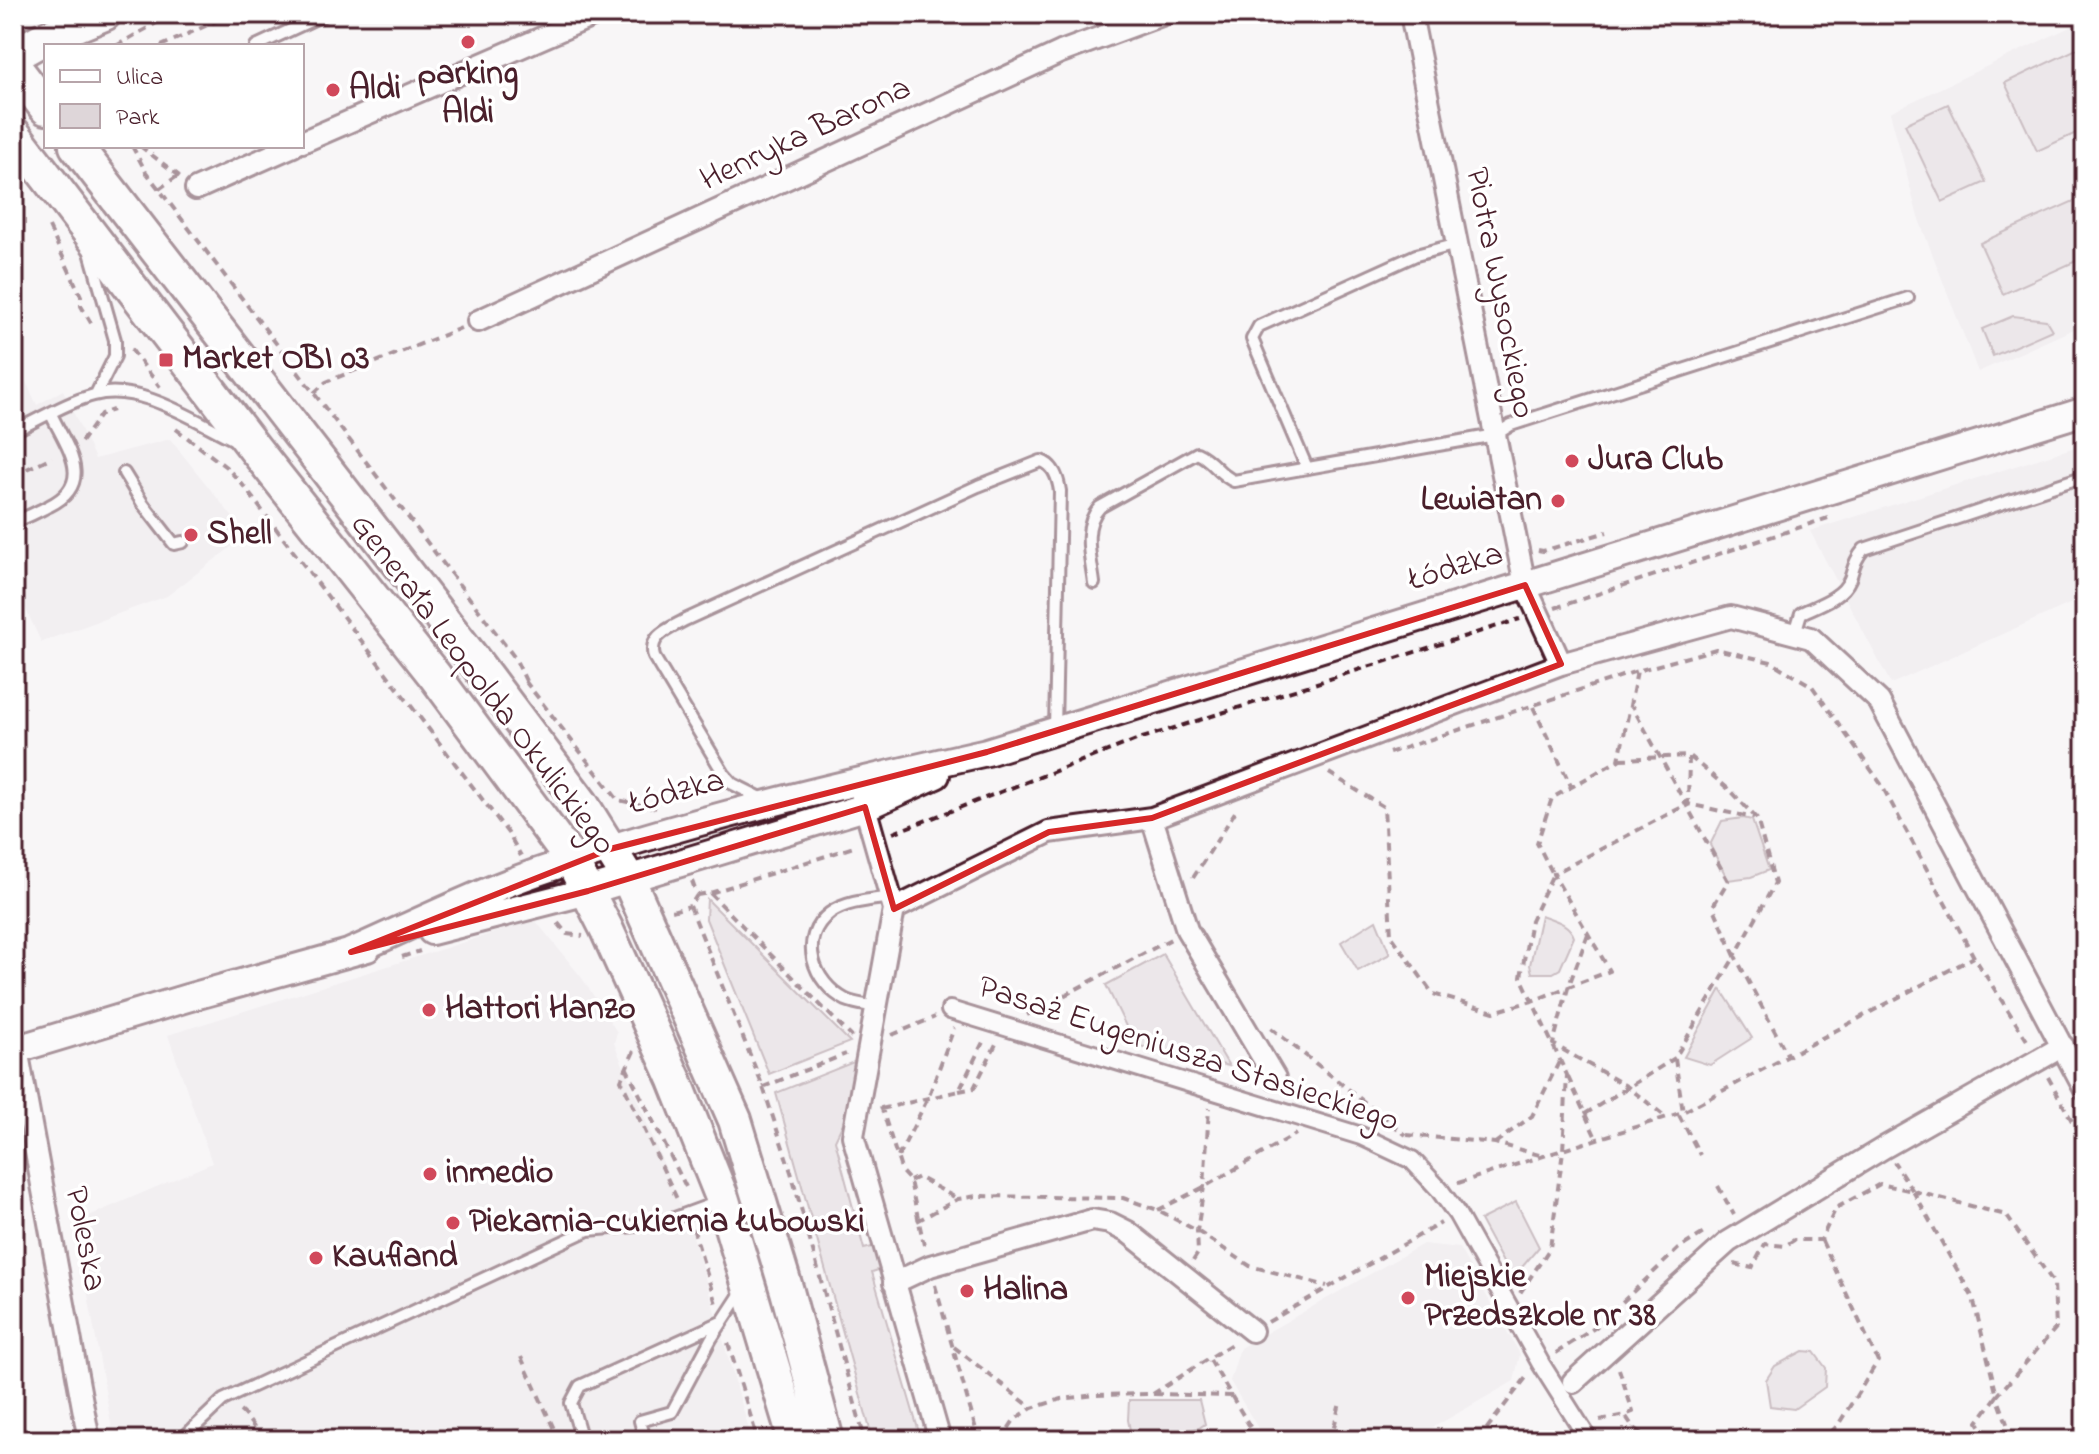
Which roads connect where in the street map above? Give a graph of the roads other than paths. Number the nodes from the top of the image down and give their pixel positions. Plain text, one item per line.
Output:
1 (325, 14) edge
2 (597, 14) edge
3 (1164, 14) edge
4 (1411, 14) edge
5 (103, 15) edge
6 (87, 44) edge
7 (260, 44) edge
8 (14, 55) edge
9 (14, 66) edge
10 (44, 105) edge
11 (14, 134) edge
12 (304, 141) edge
13 (78, 148) edge
14 (288, 148) edge
15 (196, 189) road end
16 (84, 225) junction
17 (1457, 244) junction
18 (1908, 298) dead end
19 (478, 321) road end
20 (96, 394) junction
21 (2085, 411) edge
22 (51, 414) junction
23 (14, 431) edge
24 (1495, 435) junction
25 (255, 449) junction
26 (1307, 468) junction
27 (124, 473) dead end
28 (2085, 476) edge
29 (14, 521) edge
30 (183, 542) dead end
31 (1094, 583) dead end
32 (1525, 585) junction
33 (1795, 633) junction
34 (1561, 664) junction
35 (1055, 731) junction
36 (987, 752) junction
37 (858, 781) junction
38 (773, 804) junction
39 (865, 807) junction
40 (1152, 818) junction
41 (610, 849) junction
42 (572, 861) junction
43 (628, 878) junction
44 (588, 891) junction
45 (892, 903) junction
46 (351, 952) junction
47 (877, 1007) junction
48 (954, 1012) road end
49 (2063, 1046) junction
50 (16, 1050) edge
51 (1275, 1078) dead end
52 (2085, 1090) edge
53 (702, 1208) junction
54 (749, 1281) junction
55 (894, 1283) junction
56 (721, 1322) junction
57 (1252, 1331) dead end
58 (1573, 1382) dead end
59 (89, 1440) edge
60 (181, 1440) edge
61 (582, 1440) edge
62 (645, 1440) edge
63 (795, 1440) edge
64 (827, 1440) edge
65 (940, 1440) edge
66 (1589, 1440) edge

1 - 7 lane
2 - 12 street
3 - 19 street, Henryka Barona
4 - 17 street, Piotra Wysockiego
5 - 6 main road
5 - 8 main road
9 - 10 main road
11 - 16 main road, Generała Leopolda Okulickiego
13 - 41 main road, Generała Leopolda Okulickiego
14 - 15 street
16 - 20 lane
16 - 25 main road, Generała Leopolda Okulickiego
17 - 24 street, Piotra Wysockiego
17 - 26 lane
18 - 24 lane
20 - 22 lane
20 - 25 lane
21 - 32 street, Łódzka
22 - 23 lane
22 - 29 lane
24 - 26 lane
24 - 32 street, Piotra Wysockiego
25 - 42 main road, Generała Leopolda Okulickiego
26 - 31 lane
27 - 30 lane
28 - 33 lane
32 - 34 street, Piotra Wysockiego
32 - 35 street, Łódzka
33 - 34 street
33 - 49 street
34 - 40 street
35 - 36 street, Łódzka
35 - 38 lane
36 - 37 street, Łódzka
36 - 39 street, Łódzka
37 - 38 street, Łódzka
37 - 39 street
38 - 41 street, Łódzka
39 - 43 street, Łódzka
39 - 45 street
40 - 45 street
40 - 51 street
41 - 42 street, Łódzka
41 - 43 main road, Generała Leopolda Okulickiego
42 - 44 main road, Generała Leopolda Okulickiego
42 - 46 street, Łódzka
43 - 44 street, Łódzka
43 - 64 main road, Generała Leopolda Okulickiego
44 - 46 street, Łódzka
44 - 53 main road, Generała Leopolda Okulickiego
45 - 47 street
45 - 47 lane
46 - 50 street, Łódzka
47 - 55 street
48 - 66 street, Pasaż Eugeniusza Stasieckiego
49 - 52 street
49 - 58 street
50 - 59 street, Poleska
53 - 54 main road, Generała Leopolda Okulickiego
53 - 60 lane
54 - 56 lane
54 - 63 main road, Generała Leopolda Okulickiego
55 - 57 street
55 - 65 street
56 - 61 lane
56 - 62 lane

